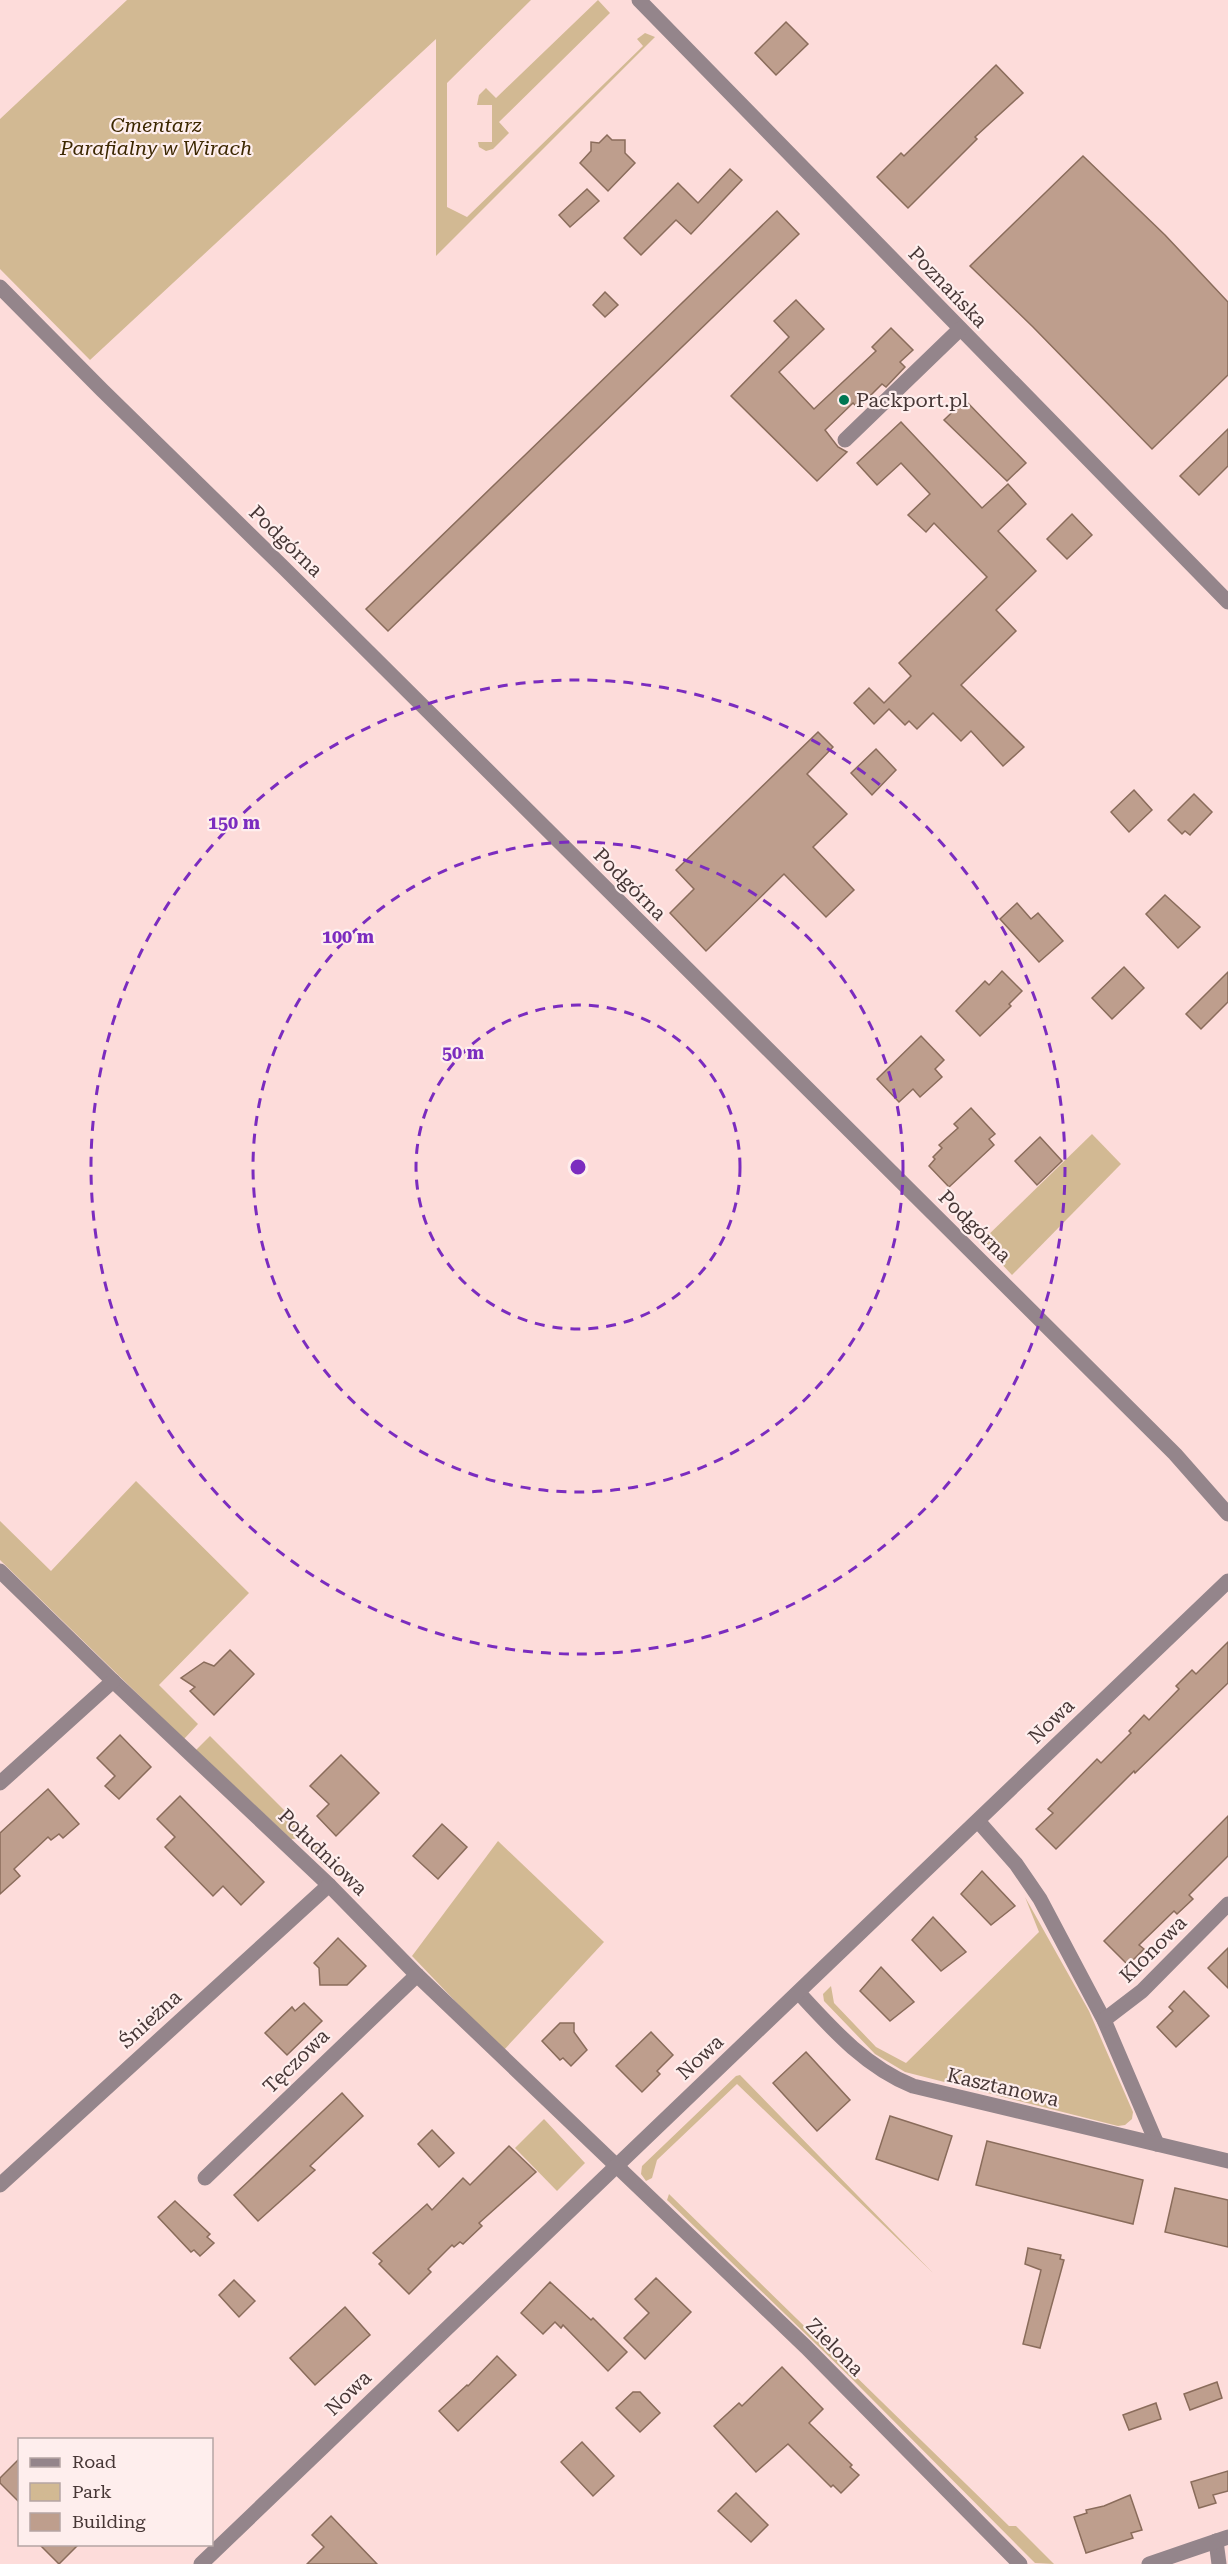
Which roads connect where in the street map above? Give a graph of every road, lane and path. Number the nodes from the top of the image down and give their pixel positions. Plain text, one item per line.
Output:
1 (639, 0) edge
2 (0, 286) edge
3 (960, 329) junction
4 (845, 440) dead end
5 (1228, 602) edge
6 (1228, 1514) edge
7 (0, 1571) edge
8 (1228, 1581) edge
9 (113, 1682) junction
10 (0, 1783) edge
11 (978, 1821) junction
12 (329, 1885) junction
13 (1228, 1904) edge
14 (417, 1975) junction
15 (799, 1993) junction
16 (1104, 2020) junction
17 (1157, 2144) junction
18 (1228, 2161) edge
19 (616, 2165) junction
20 (205, 2178) dead end
21 (0, 2185) edge
22 (1222, 2539) edge
23 (201, 2564) edge
24 (1020, 2564) edge
25 (1149, 2564) edge
26 (1220, 2564) edge

1 - 3 street, Poznańska
2 - 6 street, Podgórna
3 - 4 street
3 - 5 street, Poznańska
7 - 9 street, Południowa
8 - 11 street, Nowa
9 - 10 street
9 - 12 street, Południowa
11 - 15 street, Nowa
11 - 16 street
12 - 14 street, Południowa
12 - 21 street, Śnieżna
13 - 16 street, Klonowa
14 - 19 street, Południowa
14 - 20 street, Tęczowa
15 - 17 street, Kasztanowa
15 - 19 street, Nowa
16 - 17 street
17 - 18 street, Kasztanowa
19 - 23 street, Nowa
19 - 24 street, Zielona
22 - 25 street
22 - 26 street

